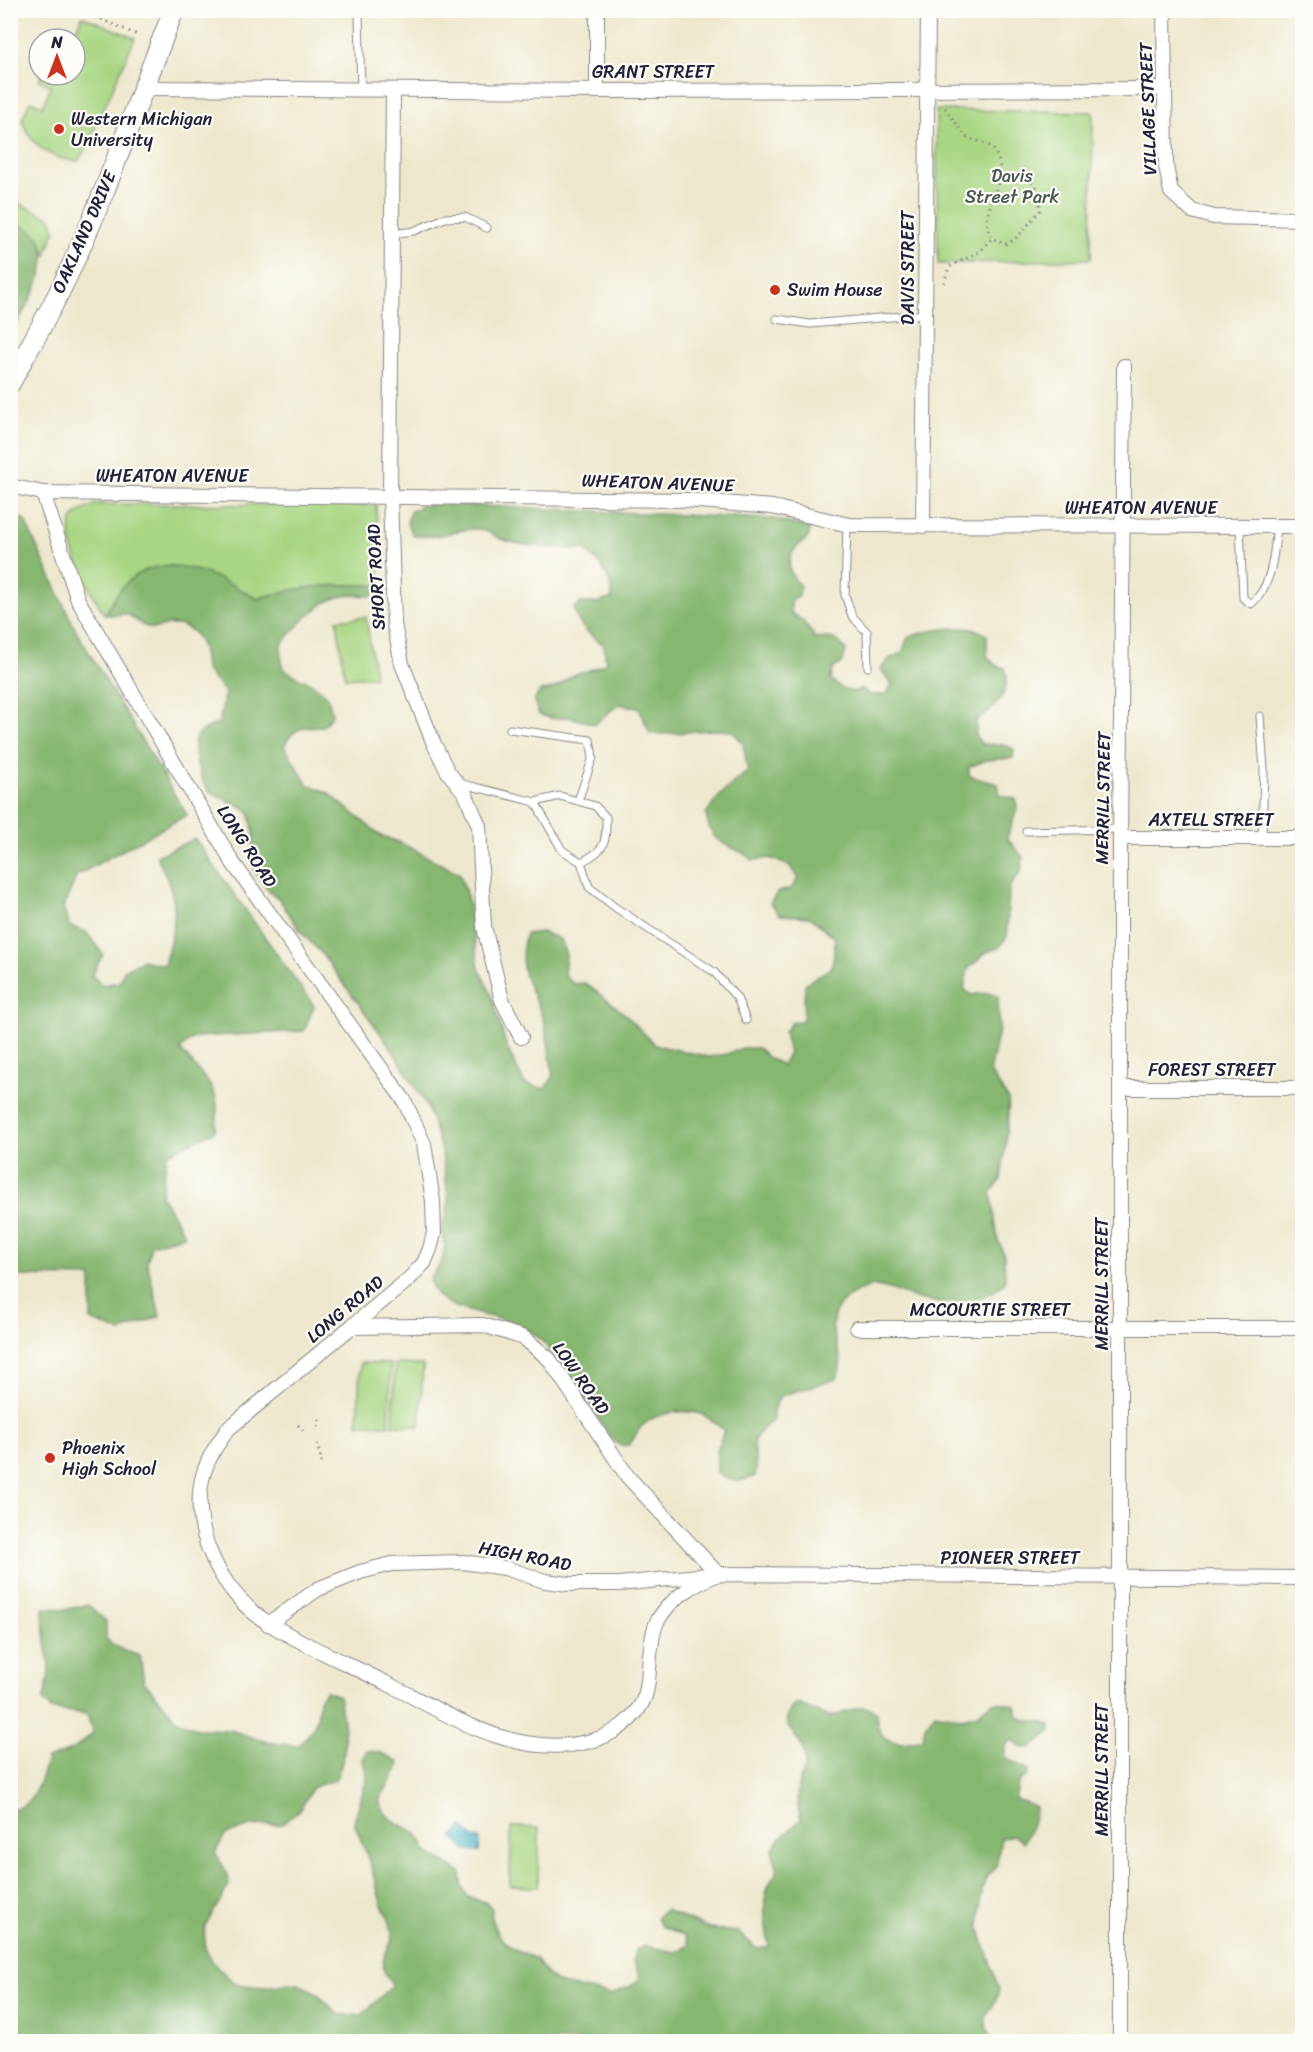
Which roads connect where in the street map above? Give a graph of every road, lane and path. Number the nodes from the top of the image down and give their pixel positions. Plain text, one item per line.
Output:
1 (79, 10) edge
2 (174, 10) edge
3 (355, 10) edge
4 (597, 10) edge
5 (928, 10) edge
6 (1164, 10) edge
7 (138, 35) dead end
8 (142, 88) junction
9 (927, 88) junction
10 (1164, 89) junction
11 (361, 90) junction
12 (393, 90) junction
13 (597, 91) junction
14 (945, 108) dead end
15 (999, 181) junction
16 (1302, 219) edge
17 (487, 228) dead end
18 (392, 234) junction
19 (992, 238) junction
20 (944, 283) dead end
21 (926, 314) junction
22 (777, 319) dead end
23 (1124, 366) dead end
24 (10, 383) edge
25 (10, 486) edge
26 (43, 493) junction
27 (390, 495) junction
28 (847, 525) junction
29 (923, 526) junction
30 (1124, 526) junction
31 (1240, 526) junction
32 (1277, 526) junction
33 (1302, 526) edge
34 (868, 667) dead end
35 (1260, 716) dead end
36 (510, 729) dead end
37 (456, 782) junction
38 (578, 801) junction
39 (535, 802) junction
40 (1026, 831) dead end
41 (1120, 834) junction
42 (1262, 838) junction
43 (1302, 838) edge
44 (580, 862) junction
45 (746, 1020) dead end
46 (521, 1037) dead end
47 (1121, 1088) junction
48 (1302, 1088) edge
49 (352, 1327) junction
50 (1119, 1328) junction
51 (1302, 1328) edge
52 (857, 1329) dead end
53 (319, 1418) dead end
54 (298, 1425) dead end
55 (318, 1427) dead end
56 (304, 1432) dead end
57 (316, 1444) dead end
58 (322, 1463) dead end
59 (718, 1574) junction
60 (1119, 1576) junction
61 (1302, 1578) edge
62 (268, 1624) junction
63 (1120, 2042) edge

1 - 7 path
2 - 8 main road, OAKLAND DRIVE
3 - 11 lane
4 - 13 street
5 - 9 street, DAVIS STREET
6 - 10 street, VILLAGE STREET
8 - 11 street, GRANT STREET
8 - 24 main road, OAKLAND DRIVE
9 - 10 street, GRANT STREET
9 - 13 street, GRANT STREET
9 - 21 street, DAVIS STREET
10 - 16 street, VILLAGE STREET
11 - 12 street, GRANT STREET
12 - 13 street, GRANT STREET
12 - 18 street, SHORT ROAD
14 - 15 path
15 - 19 path
15 - 19 path
17 - 18 lane
18 - 27 street, SHORT ROAD
19 - 20 path
21 - 22 lane
21 - 29 street, DAVIS STREET
23 - 30 street, MERRILL STREET
25 - 26 street, WHEATON AVENUE
26 - 27 street, WHEATON AVENUE
26 - 49 street, LONG ROAD
27 - 28 street, WHEATON AVENUE
27 - 37 street, SHORT ROAD
28 - 29 street, WHEATON AVENUE
28 - 34 lane
29 - 30 street, WHEATON AVENUE
30 - 31 street, WHEATON AVENUE
30 - 41 street, MERRILL STREET
31 - 32 street, WHEATON AVENUE
31 - 32 lane
32 - 33 street, WHEATON AVENUE
35 - 42 lane
36 - 38 lane
37 - 39 lane
37 - 46 street, SHORT ROAD
38 - 39 lane
38 - 44 lane
39 - 44 lane
40 - 41 lane
41 - 42 street, AXTELL STREET
41 - 47 street, MERRILL STREET
42 - 43 street, AXTELL STREET
44 - 45 lane
47 - 48 street, FOREST STREET
47 - 50 street, MERRILL STREET
49 - 59 street, LOW ROAD
49 - 62 street, LONG ROAD
50 - 51 street, MCCOURTIE STREET
50 - 52 street, MCCOURTIE STREET
50 - 60 street, MERRILL STREET
53 - 55 path
54 - 56 path
57 - 58 path
59 - 60 street, PIONEER STREET
59 - 62 street, HIGH ROAD
59 - 62 street, LONG ROAD
60 - 61 street, PIONEER STREET
60 - 63 street, MERRILL STREET

